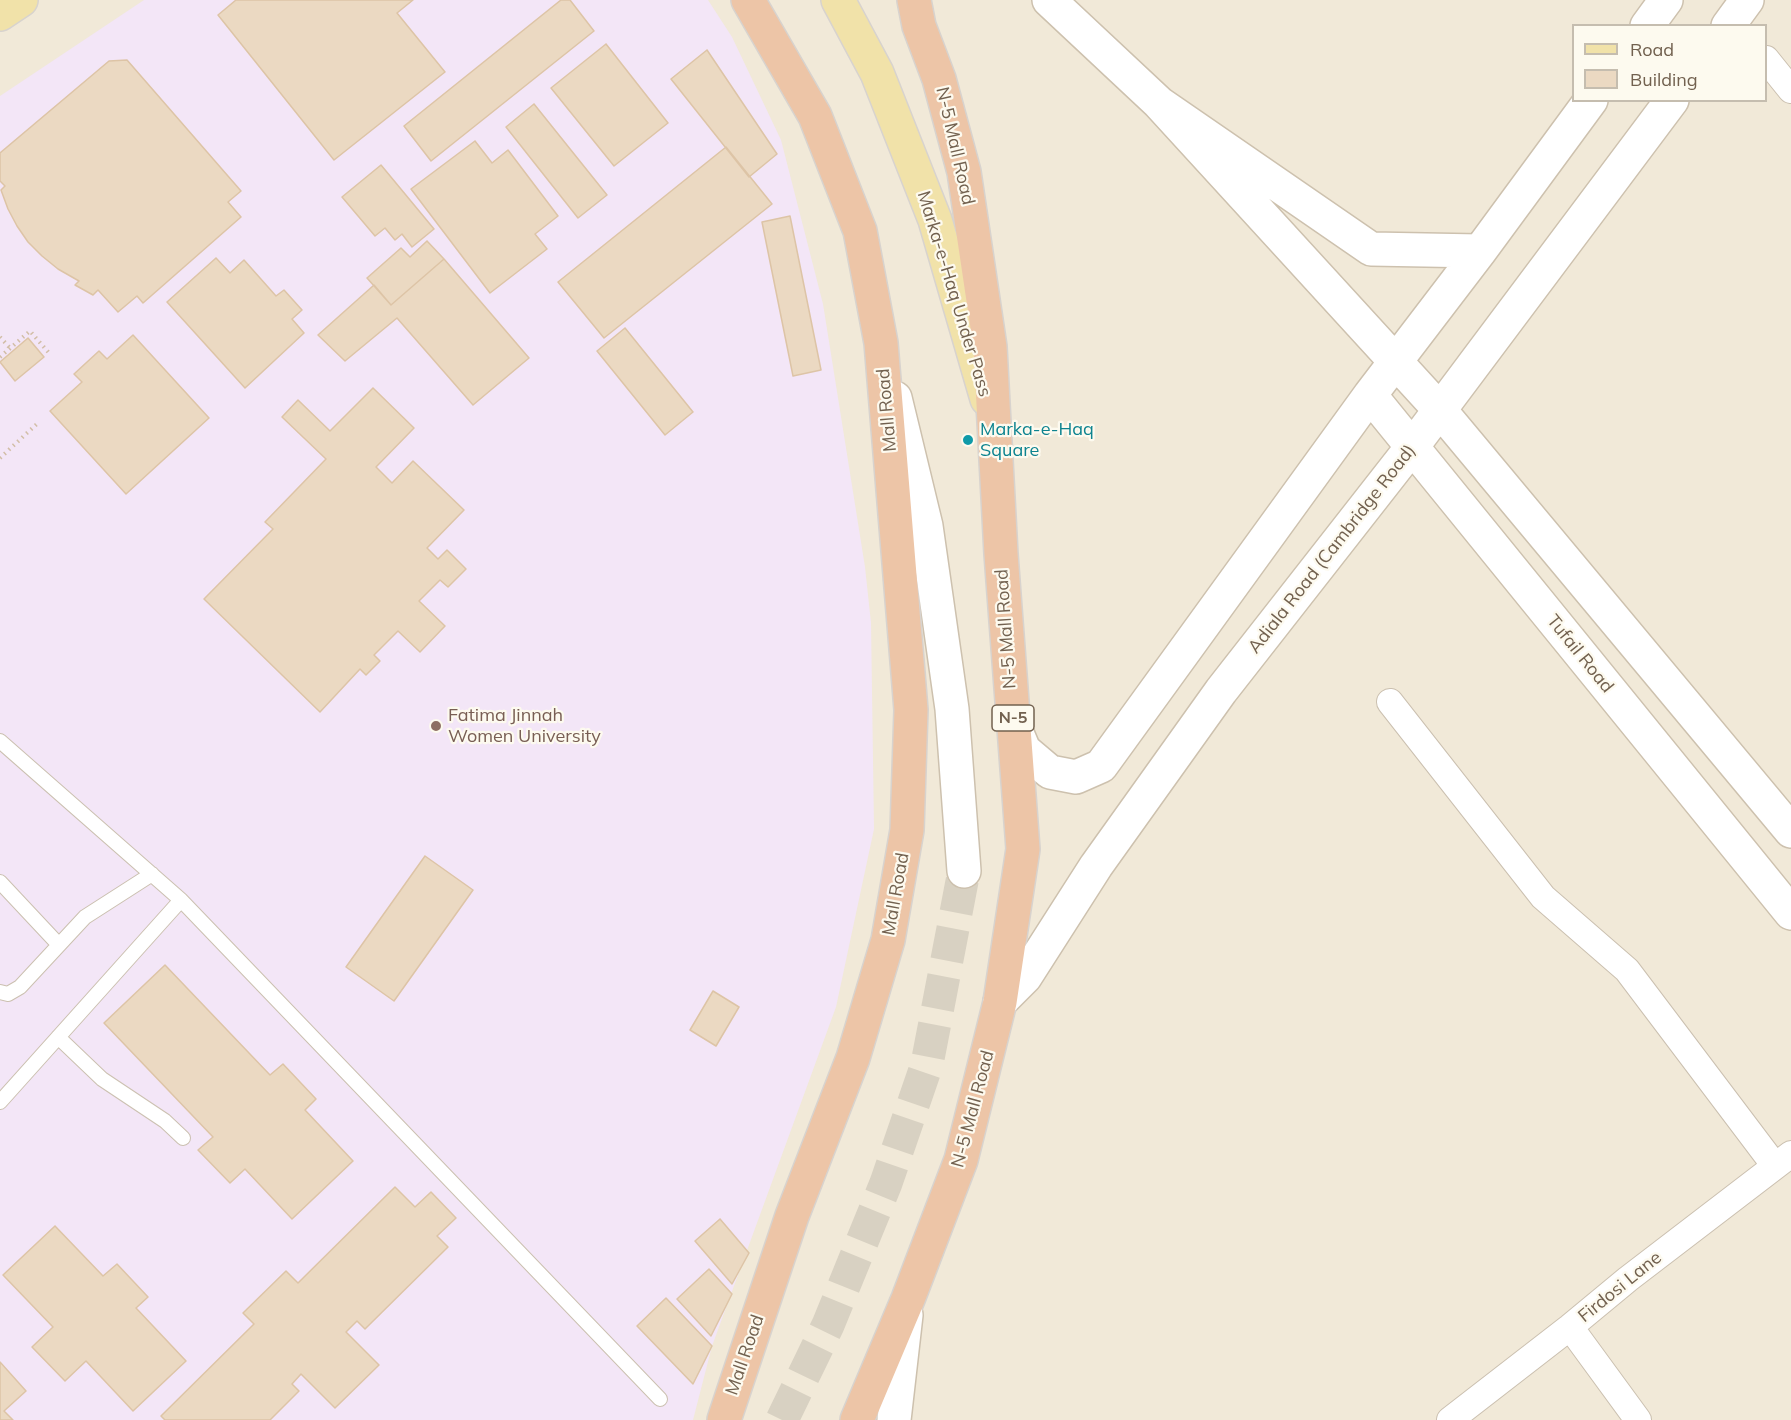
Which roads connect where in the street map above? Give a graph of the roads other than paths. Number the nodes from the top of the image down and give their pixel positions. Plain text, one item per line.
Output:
1 (21, 0) edge
2 (748, 0) edge
3 (838, 0) edge
4 (1049, 0) edge
5 (1666, 0) edge
6 (912, 9) edge
7 (0, 14) edge
8 (1648, 24) edge
9 (1767, 60) edge
10 (1791, 90) edge
11 (1591, 102) edge
12 (1670, 102) edge
13 (1159, 103) junction
14 (1480, 251) junction
15 (881, 342) junction
16 (1396, 360) junction
17 (1370, 395) junction
18 (1439, 409) junction
19 (994, 425) junction
20 (1412, 447) junction
21 (1390, 702) dead end
22 (1014, 726) junction
23 (0, 741) edge
24 (1791, 831) edge
25 (964, 871) tunnel mouth
26 (152, 874) junction
27 (0, 882) edge
28 (181, 900) junction
29 (1791, 913) edge
30 (58, 945) junction
31 (0, 992) edge
32 (1000, 1002) junction
33 (58, 1037) junction
34 (0, 1102) edge
35 (183, 1138) dead end
36 (1783, 1160) edge
37 (908, 1299) junction
38 (1570, 1328) junction
39 (660, 1399) dead end
40 (724, 1420) edge
41 (857, 1420) edge
42 (894, 1420) edge
43 (1450, 1420) edge
44 (1638, 1420) edge

1 - 7 main road
2 - 15 highway, Mall Road
3 - 19 main road, Marka-e-Haq Under Pass
4 - 13 main road
5 - 8 main road
6 - 19 highway, N-5 Mall Road / N-5
9 - 10 street
11 - 14 main road
12 - 18 main road, Adiala Road (Cambridge Road)
13 - 14 main road
13 - 16 main road
14 - 16 main road
15 - 25 main road
15 - 40 highway, Mall Road
16 - 17 main road
16 - 18 main road
17 - 20 main road, Tufail Road
17 - 22 main road
18 - 20 main road, Adiala Road (Cambridge Road)
18 - 24 main road
19 - 22 highway, N-5 Mall Road / N-5
20 - 29 main road, Tufail Road
20 - 32 main road, Adiala Road (Cambridge Road)
21 - 36 street
22 - 32 highway, N-5 Mall Road / N-5
23 - 26 lane
26 - 28 lane
26 - 30 lane
27 - 30 lane
28 - 33 lane
28 - 39 lane
30 - 31 lane
32 - 37 highway, N-5 Mall Road / N-5
33 - 34 lane
33 - 35 lane
36 - 38 street, Firdosi Lane
37 - 41 highway, N-5 Mall Road / N-5
37 - 42 main road
38 - 43 street, Firdosi Lane
38 - 44 street

